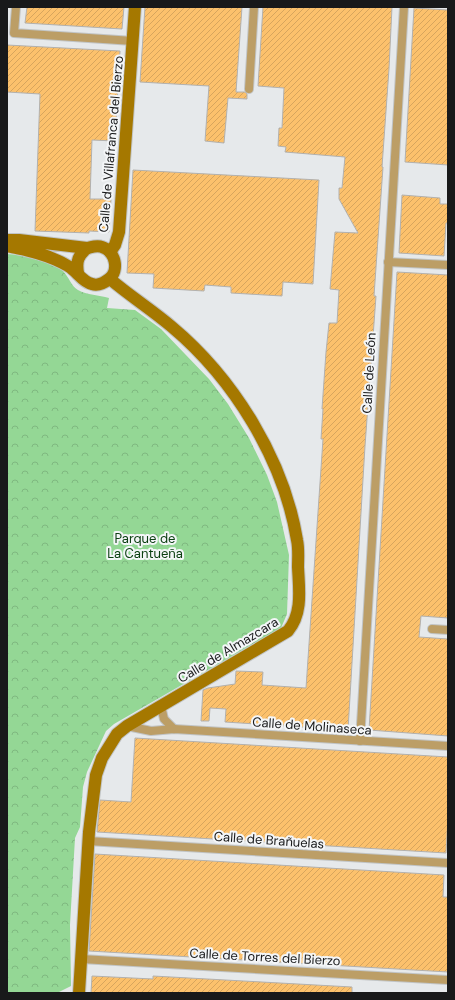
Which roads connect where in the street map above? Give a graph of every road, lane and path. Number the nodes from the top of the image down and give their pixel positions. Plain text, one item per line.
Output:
1 (16, 7) edge
2 (135, 7) edge
3 (254, 7) edge
4 (404, 7) edge
5 (133, 40) junction
6 (249, 89) dead end
7 (7, 240) edge
8 (7, 246) edge
9 (87, 248) junction
10 (110, 252) junction
11 (388, 262) junction
12 (448, 265) edge
13 (78, 273) junction
14 (110, 278) junction
15 (432, 629) dead end
16 (448, 630) edge
17 (161, 706) junction
18 (127, 726) junction
19 (174, 729) junction
20 (360, 741) junction
21 (448, 746) edge
22 (88, 841) junction
23 (448, 863) edge
24 (81, 959) junction
25 (448, 980) edge
26 (79, 993) edge

1 - 5 street
2 - 5 street, Calle de Villafranca del Bierzo
3 - 6 street
4 - 11 street, Calle de León
5 - 10 street, Calle de Villafranca del Bierzo
7 - 9 street
8 - 13 street
9 - 10 street
9 - 13 street
10 - 14 street, Calle de Villafranca del Bierzo
11 - 12 street
11 - 20 street, Calle de León
13 - 14 street
14 - 17 street, Calle de Almazcara
15 - 16 street
17 - 18 street, Calle de Almazcara
17 - 19 street
18 - 19 street, Calle de Molinaseca
18 - 22 street, Calle de Almazcara
19 - 20 street, Calle de Molinaseca
20 - 21 street, Calle de Molinaseca
22 - 23 street, Calle de Brañuelas
22 - 24 street, Calle de Almazcara
24 - 25 street, Calle de Torres del Bierzo
24 - 26 street, Calle de Almazcara

